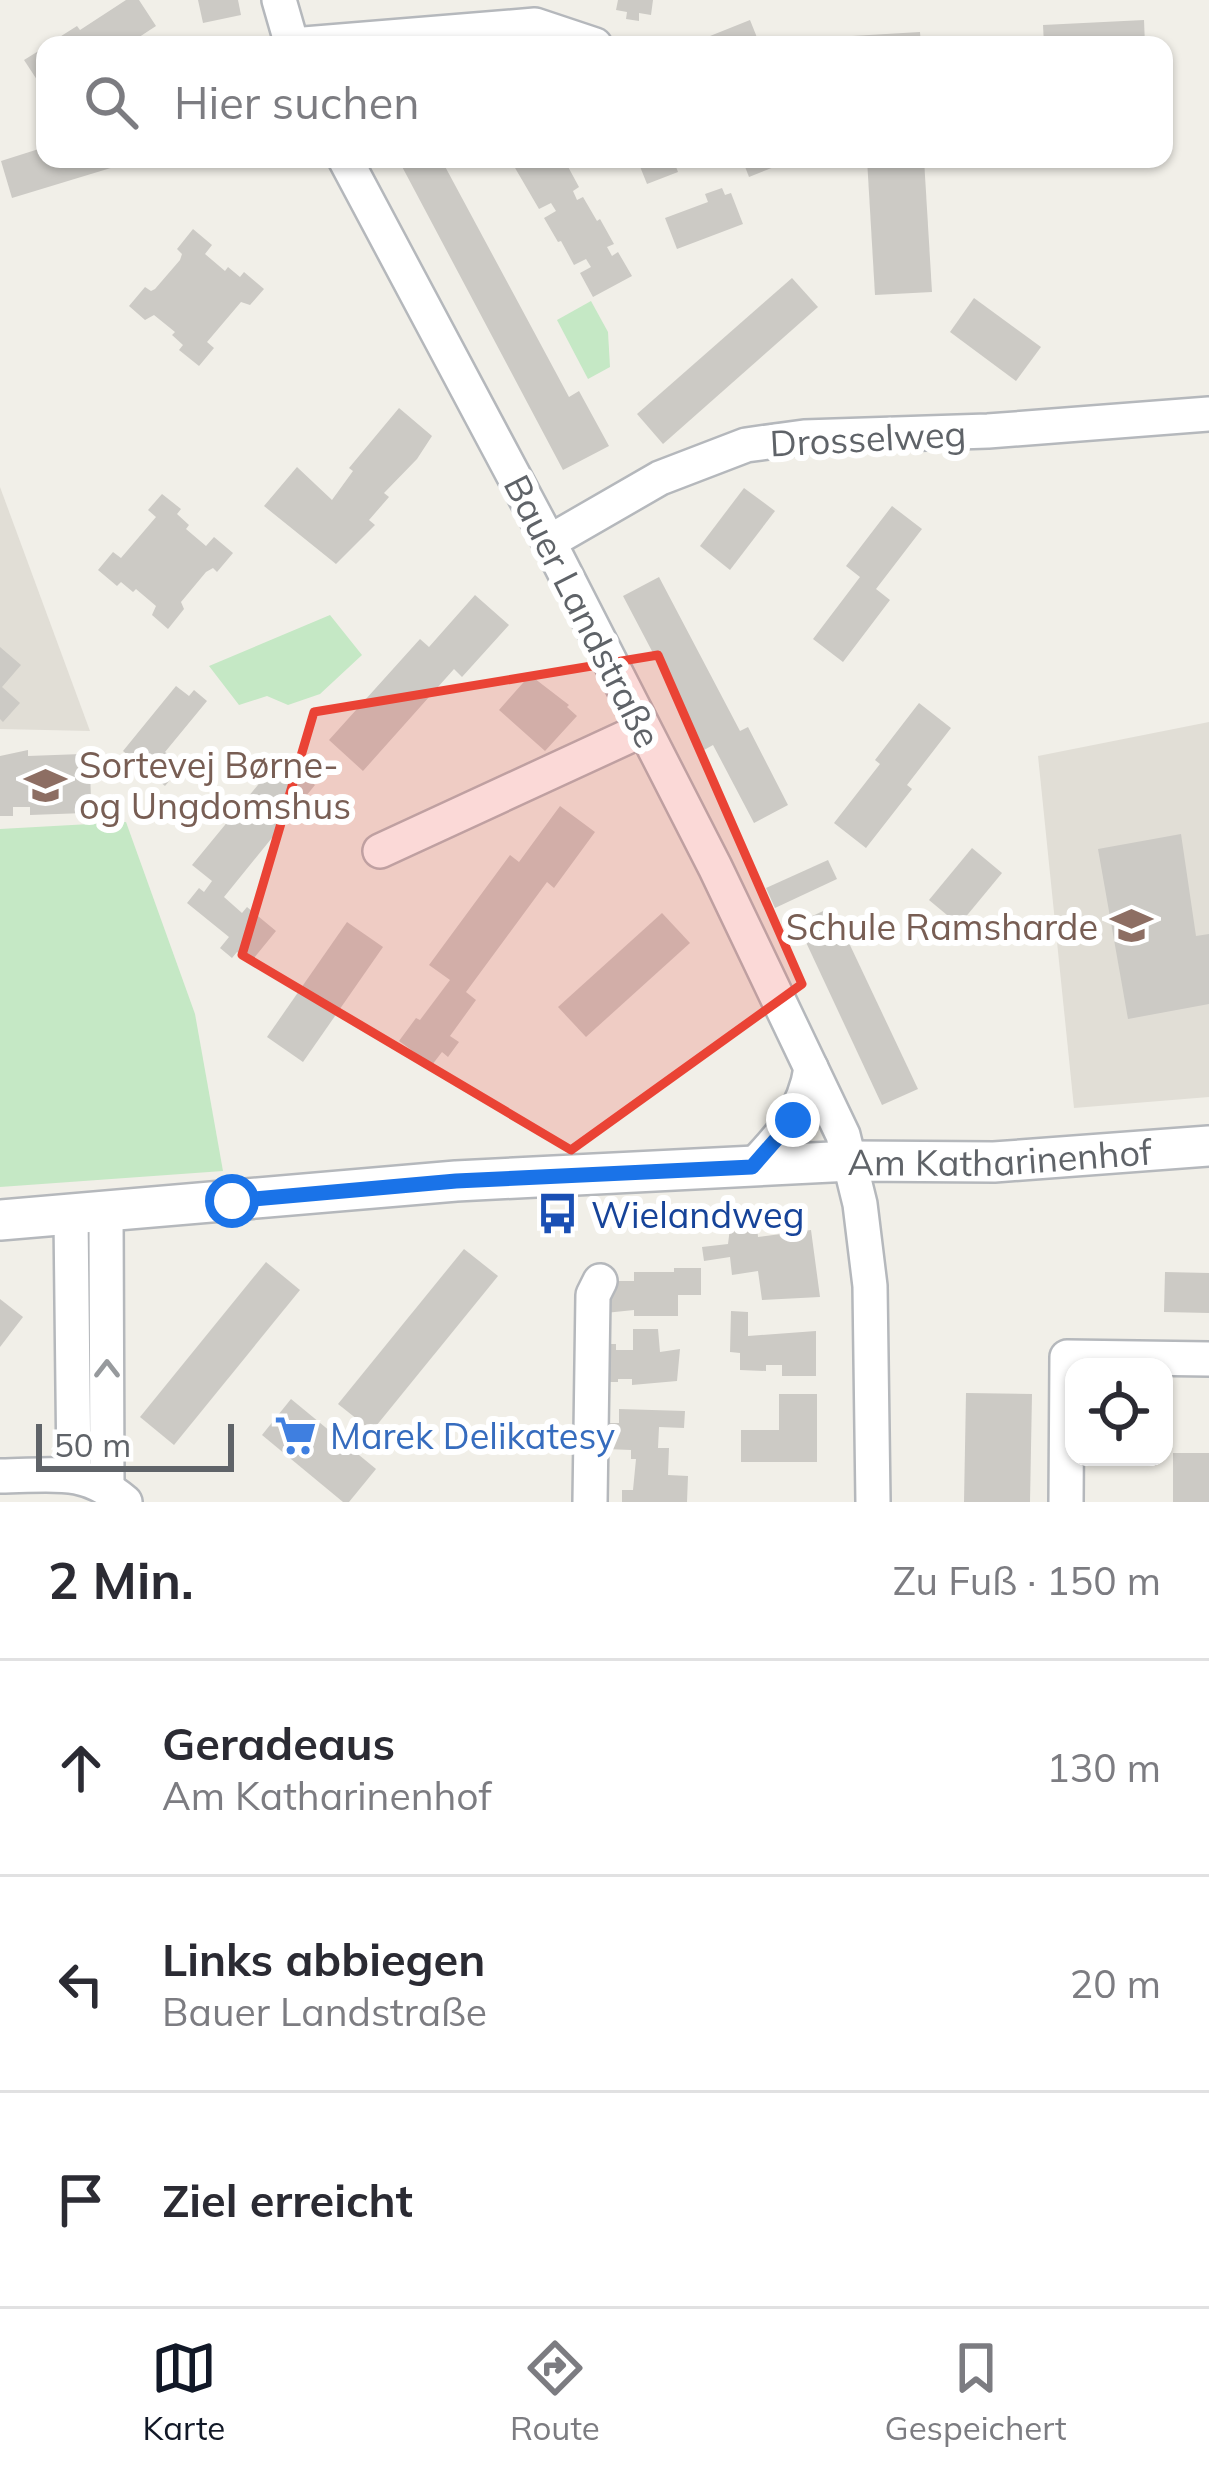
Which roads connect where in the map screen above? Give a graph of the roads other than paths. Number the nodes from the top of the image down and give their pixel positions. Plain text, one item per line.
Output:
1 (279, 0) edge
2 (289, 36) edge
3 (401, 36) edge
4 (569, 36) edge
5 (350, 168) edge
6 (1209, 413) edge
7 (549, 542) junction
8 (642, 730) junction
9 (380, 850) dead end
10 (811, 1067) junction
11 (1209, 1146) edge
12 (851, 1161) junction
13 (752, 1167) junction
14 (88, 1214) junction
15 (0, 1220) edge
16 (600, 1281) dead end
17 (1209, 1359) edge
18 (74, 1474) junction
19 (0, 1476) edge
20 (116, 1494) edge
21 (590, 1502) edge
22 (872, 1502) edge
23 (1066, 1502) edge

1 - 2 street
3 - 4 street
5 - 7 street, Bauer Landstraße
6 - 7 street, Drosselweg
7 - 8 street, Bauer Landstraße
8 - 9 street
8 - 10 street, Bauer Landstraße
10 - 12 street, Bauer Landstraße
10 - 13 street
11 - 12 street, Am Katharinenhof
12 - 13 street, Am Katharinenhof
12 - 22 street, Bauer Landstraße
13 - 14 street, Am Katharinenhof
14 - 15 street, Am Katharinenhof
14 - 18 street
20 -> 14 street
16 - 21 street
17 - 23 street
18 - 19 street
18 - 20 street

